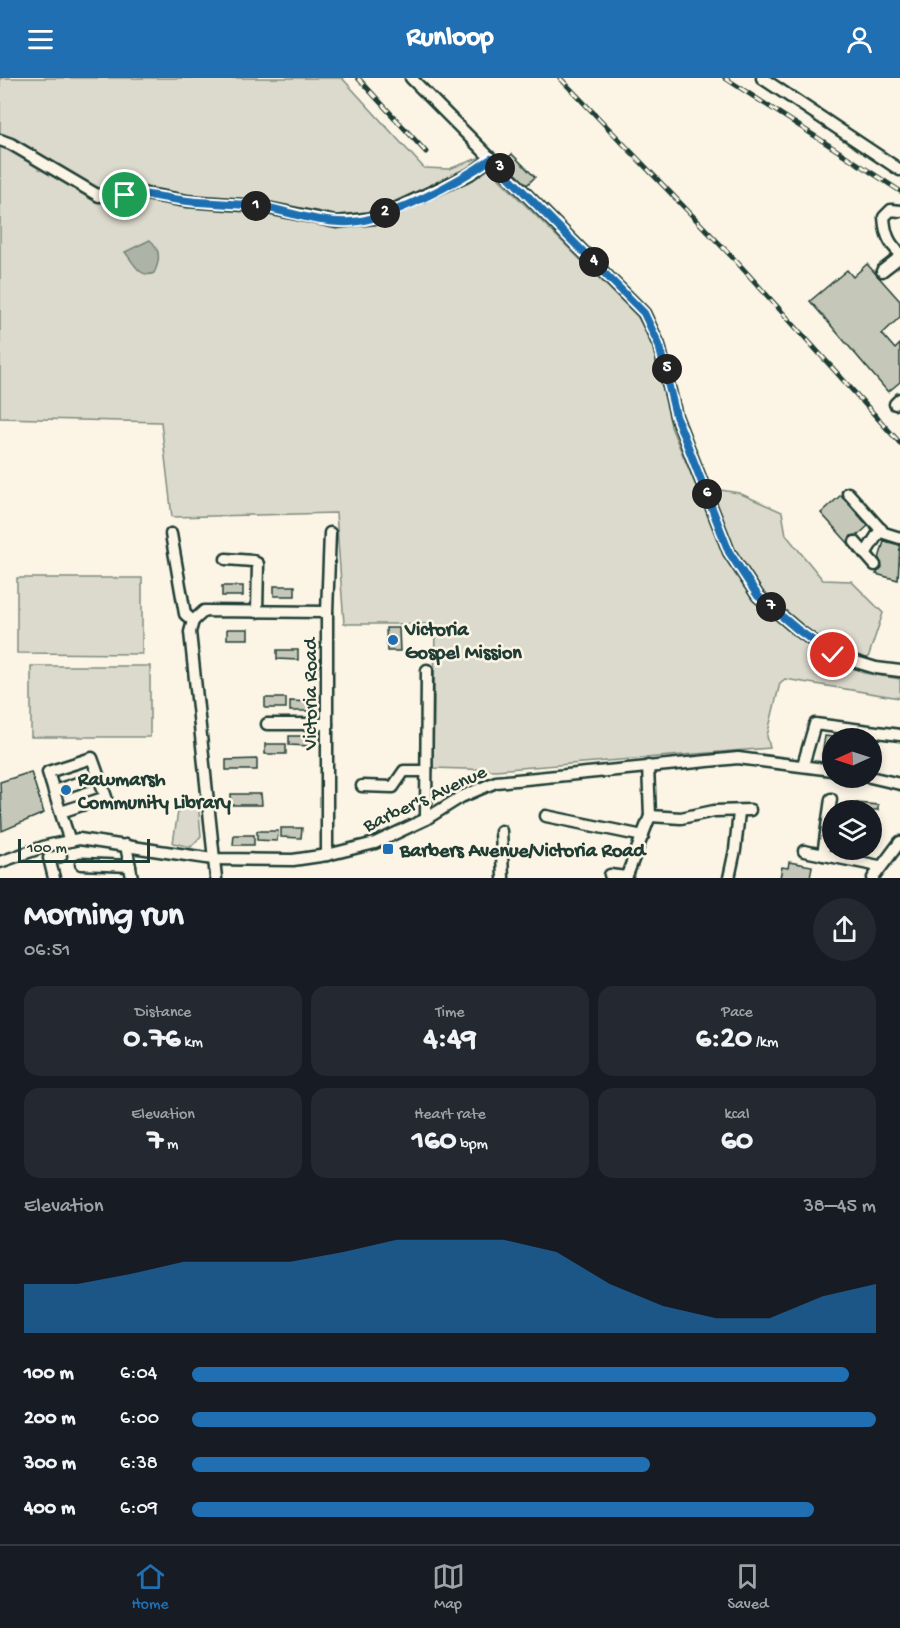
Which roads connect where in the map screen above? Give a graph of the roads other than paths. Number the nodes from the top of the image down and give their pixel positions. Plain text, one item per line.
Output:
1 (411, 78) edge
2 (762, 78) edge
3 (0, 141) edge
4 (491, 159) junction
5 (900, 170) edge
6 (900, 211) edge
7 (900, 255) edge
8 (882, 271) dead end
9 (848, 493) dead end
10 (330, 533) dead end
11 (874, 533) junction
12 (171, 534) dead end
13 (900, 538) edge
14 (855, 542) dead end
15 (865, 554) junction
16 (226, 559) dead end
17 (875, 565) dead end
18 (257, 612) junction
19 (327, 612) junction
20 (193, 621) junction
21 (427, 670) dead end
22 (900, 672) edge
23 (267, 724) dead end
24 (327, 724) junction
25 (900, 735) edge
26 (803, 765) junction
27 (648, 766) junction
28 (822, 768) edge
29 (426, 771) junction
30 (98, 776) junction
31 (882, 781) edge
32 (897, 785) edge
33 (362, 786) dead end
34 (54, 791) junction
35 (61, 812) junction
36 (546, 816) dead end
37 (650, 816) junction
38 (426, 819) junction
39 (501, 831) dead end
40 (643, 837) junction
41 (70, 841) junction
42 (900, 842) edge
43 (126, 845) junction
44 (804, 851) dead end
45 (327, 855) junction
46 (822, 855) edge
47 (900, 855) edge
48 (61, 856) dead end
49 (213, 860) junction
50 (860, 860) edge
51 (0, 861) edge
52 (883, 863) junction
53 (81, 864) dead end
54 (130, 866) junction
55 (610, 875) dead end
56 (626, 877) edge
57 (54, 878) edge
58 (132, 878) edge
59 (216, 878) edge
60 (503, 878) edge
61 (729, 878) edge
62 (873, 878) edge

1 - 4 street
2 - 5 street
3 - 4 street
4 - 22 street
6 - 7 street
7 - 8 street
9 - 11 street
10 - 19 street, Victoria Road
11 - 13 street
11 - 15 street
12 - 20 street
14 - 15 street
15 - 17 street
16 - 18 street
18 - 19 street
18 - 20 street
19 - 24 street, Victoria Road
20 - 49 street
21 - 29 street
23 - 24 street
24 - 45 street, Victoria Road
25 - 26 street
26 - 27 street, Barber's Avenue
26 - 28 street, Barber's Avenue
27 - 37 street
27 - 38 street, Barber's Avenue
29 - 33 street
29 - 38 street
30 - 34 street
30 - 34 street
30 - 35 street
31 - 32 street
34 - 35 street
35 - 41 street
36 - 40 street
37 - 40 street
37 - 61 street
38 - 45 street, Barber's Avenue
39 - 60 street
40 - 56 street
41 - 43 street, Barber's Avenue
41 - 51 street, Barber's Avenue
42 - 52 street
43 - 49 street, Barber's Avenue
43 - 54 street
44 - 46 street
45 - 49 street, Barber's Avenue
47 - 52 street
48 - 57 street
49 - 59 street
50 - 52 street
52 - 62 street
53 - 54 street
54 - 58 street
55 - 56 street

